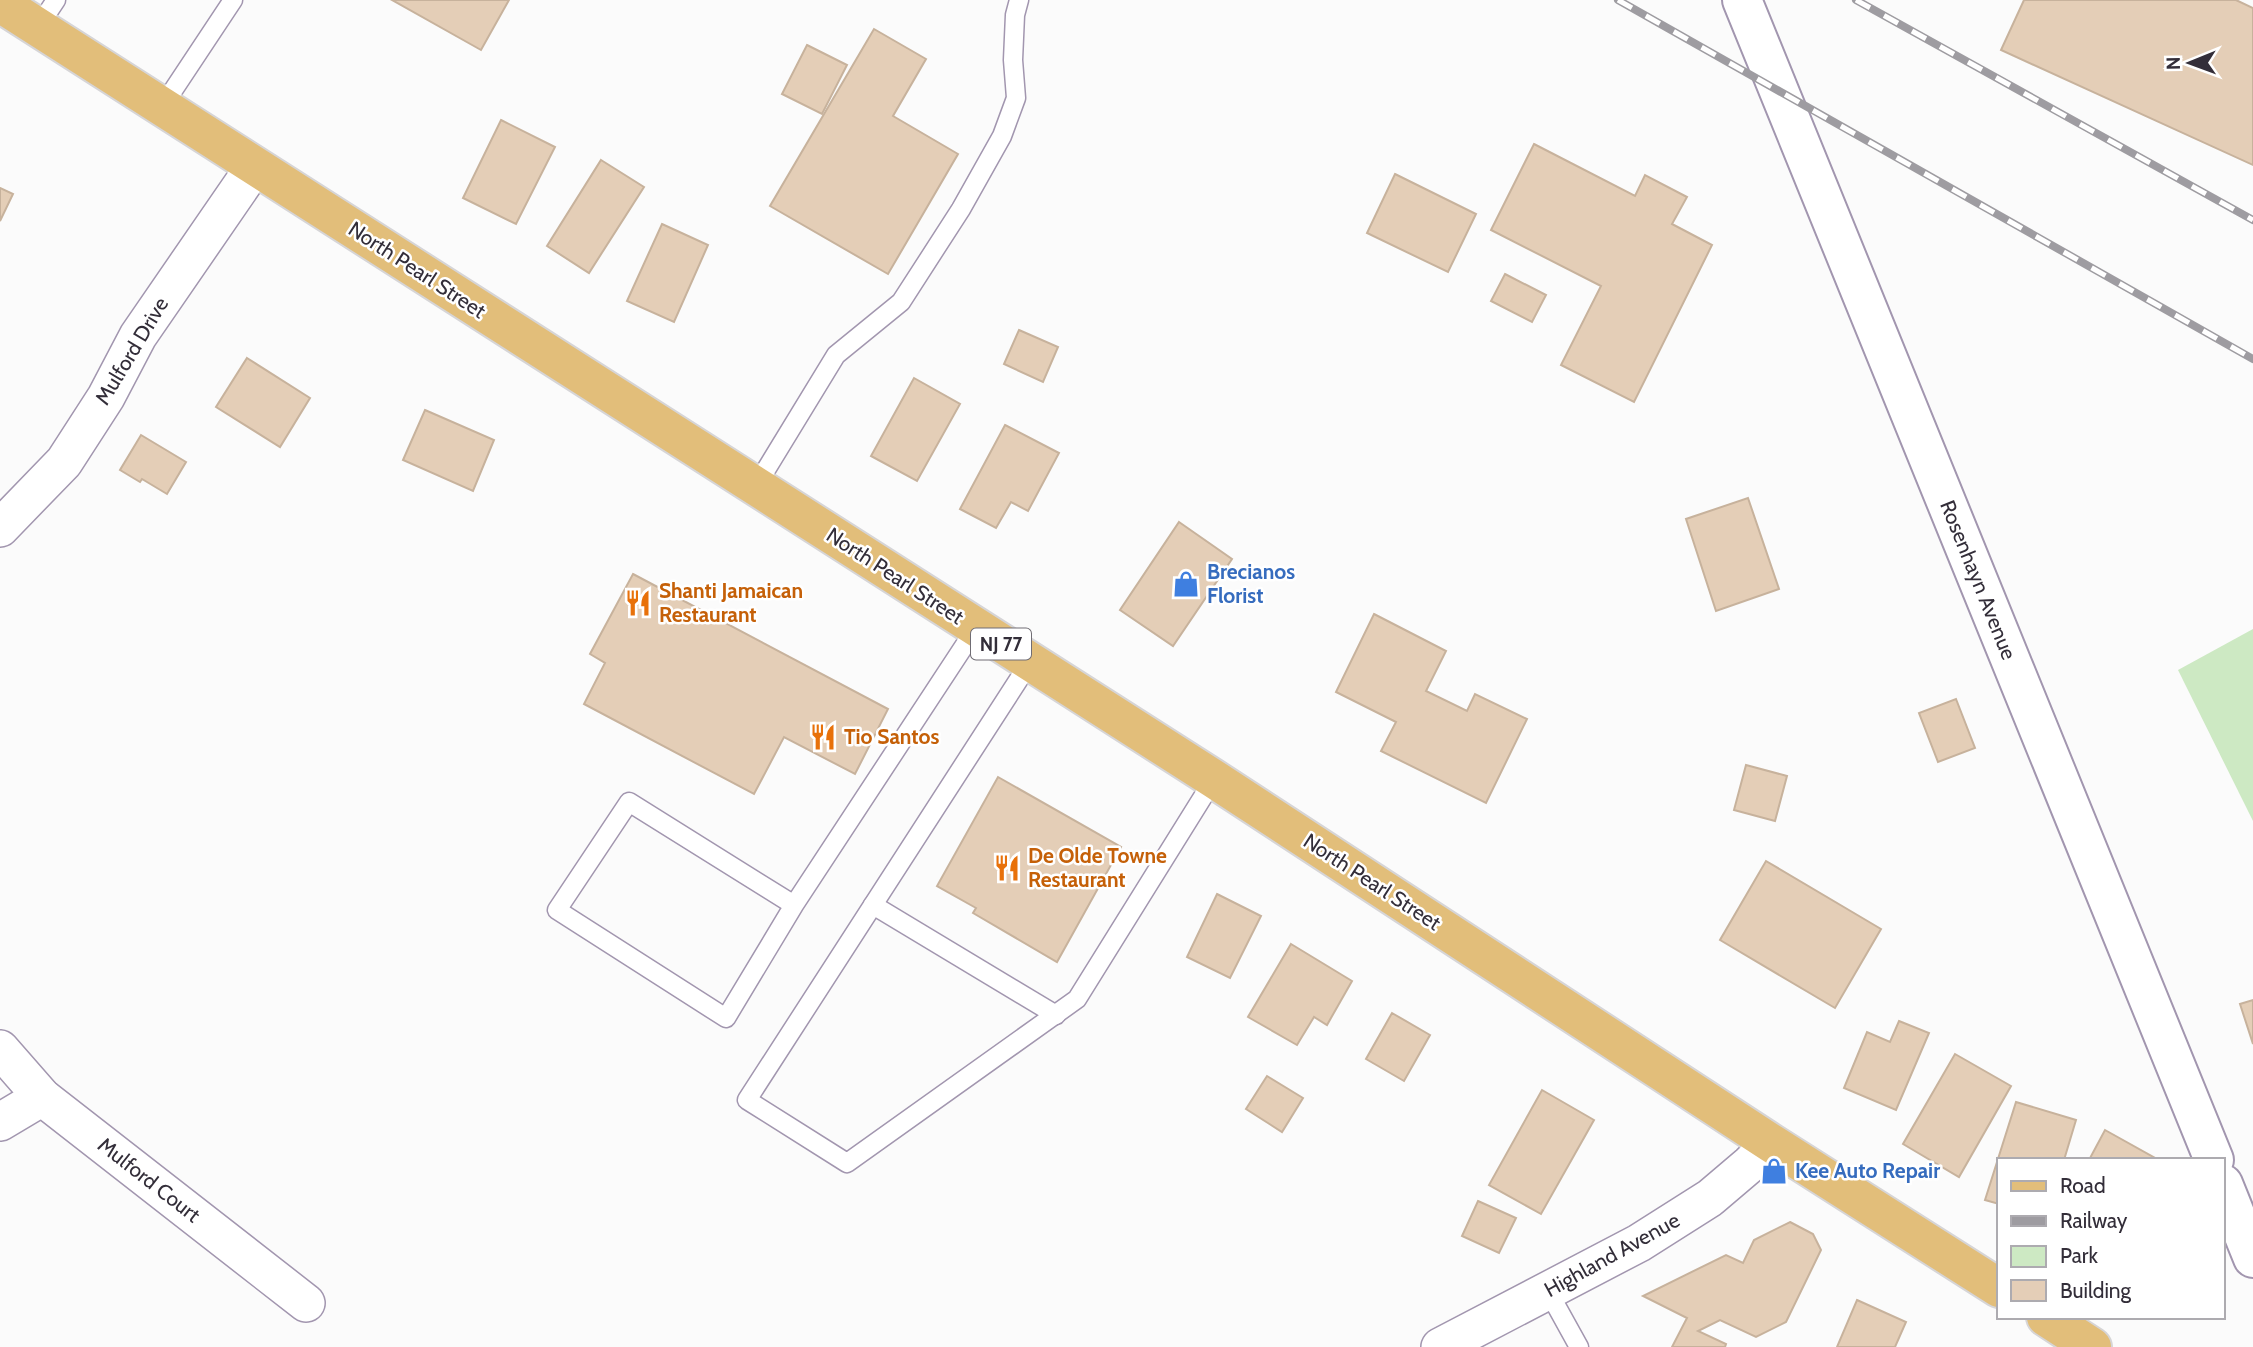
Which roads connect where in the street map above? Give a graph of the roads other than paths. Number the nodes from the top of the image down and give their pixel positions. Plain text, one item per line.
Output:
1 (233, 0) edge
2 (1020, 0) edge
3 (1742, 0) edge
4 (0, 3) edge
5 (46, 14) edge
6 (163, 107) junction
7 (255, 166) junction
8 (756, 486) junction
9 (0, 528) edge
10 (976, 628) junction
11 (1030, 662) junction
12 (1214, 779) junction
13 (794, 905) junction
14 (873, 905) junction
15 (1056, 1014) junction
16 (0, 1049) edge
17 (43, 1097) junction
18 (0, 1122) edge
19 (1771, 1143) junction
20 (2213, 1158) edge
21 (2225, 1189) edge
22 (2253, 1258) edge
23 (1997, 1287) edge
24 (1548, 1291) junction
25 (306, 1303) dead end
26 (2049, 1319) edge
27 (1440, 1347) edge
28 (1579, 1347) edge
29 (2092, 1347) edge

1 - 6 lane
2 - 8 lane
3 - 20 street, Rosenhayn Avenue
4 - 5 main road, North Pearl Street / NJ 77
5 - 6 main road, North Pearl Street / NJ 77
6 - 7 main road, North Pearl Street / NJ 77
7 - 8 main road, North Pearl Street / NJ 77
7 - 9 street, Mulford Drive
8 - 10 main road, North Pearl Street / NJ 77
10 - 11 main road, North Pearl Street / NJ 77
10 - 13 lane
11 - 12 main road, North Pearl Street / NJ 77
11 - 14 lane
12 - 15 lane
12 - 19 main road, North Pearl Street / NJ 77
13 - 13 lane
14 - 15 lane
14 - 15 lane
16 - 17 street, Mulford Court
17 - 18 street
17 - 25 street, Mulford Court
19 - 23 main road, North Pearl Street / NJ 77
19 - 24 street, Highland Avenue
21 - 22 street
24 - 27 street, Highland Avenue
24 - 28 lane
26 - 29 main road

